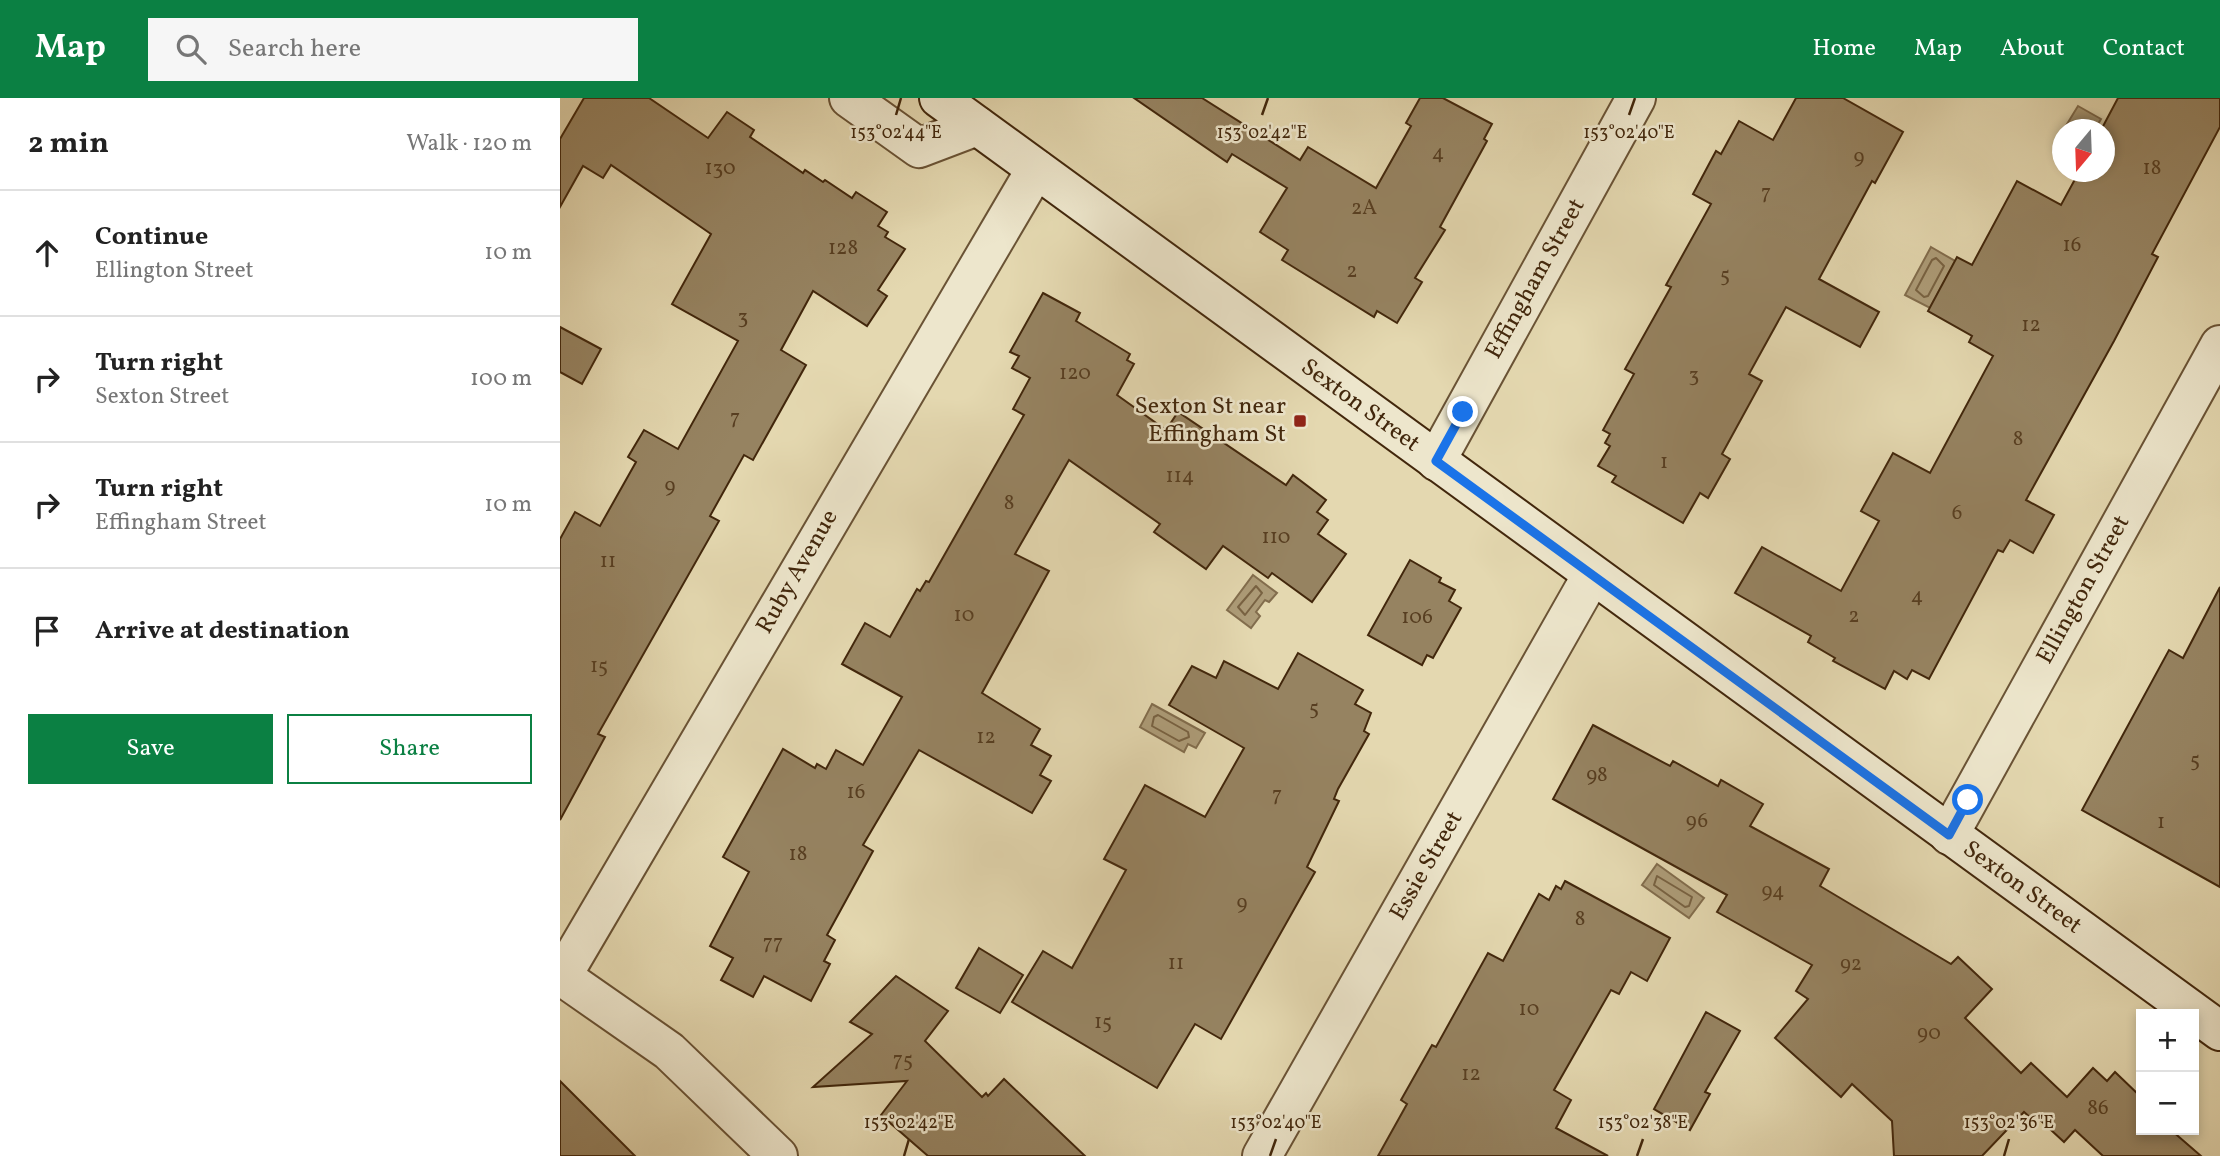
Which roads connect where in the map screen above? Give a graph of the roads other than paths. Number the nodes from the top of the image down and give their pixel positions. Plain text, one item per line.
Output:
1 (849, 98) edge
2 (939, 98) edge
3 (1636, 98) edge
4 (977, 126) junction
5 (1036, 169) junction
6 (2220, 345) edge
7 (1436, 461) junction
8 (1592, 575) junction
9 (1949, 835) junction
10 (561, 975) edge
11 (2220, 1031) edge
12 (778, 1156) edge
13 (1262, 1156) edge

1 - 4 street
2 - 4 street, Sexton Street
3 - 7 street, Effingham Street
4 - 5 street, Sexton Street
5 - 7 street, Sexton Street
5 - 10 street, Ruby Avenue
6 - 9 street, Ellington Street
7 - 8 street, Sexton Street
8 - 9 street, Sexton Street
8 - 13 street, Essie Street
9 - 11 street, Sexton Street
10 - 12 street

